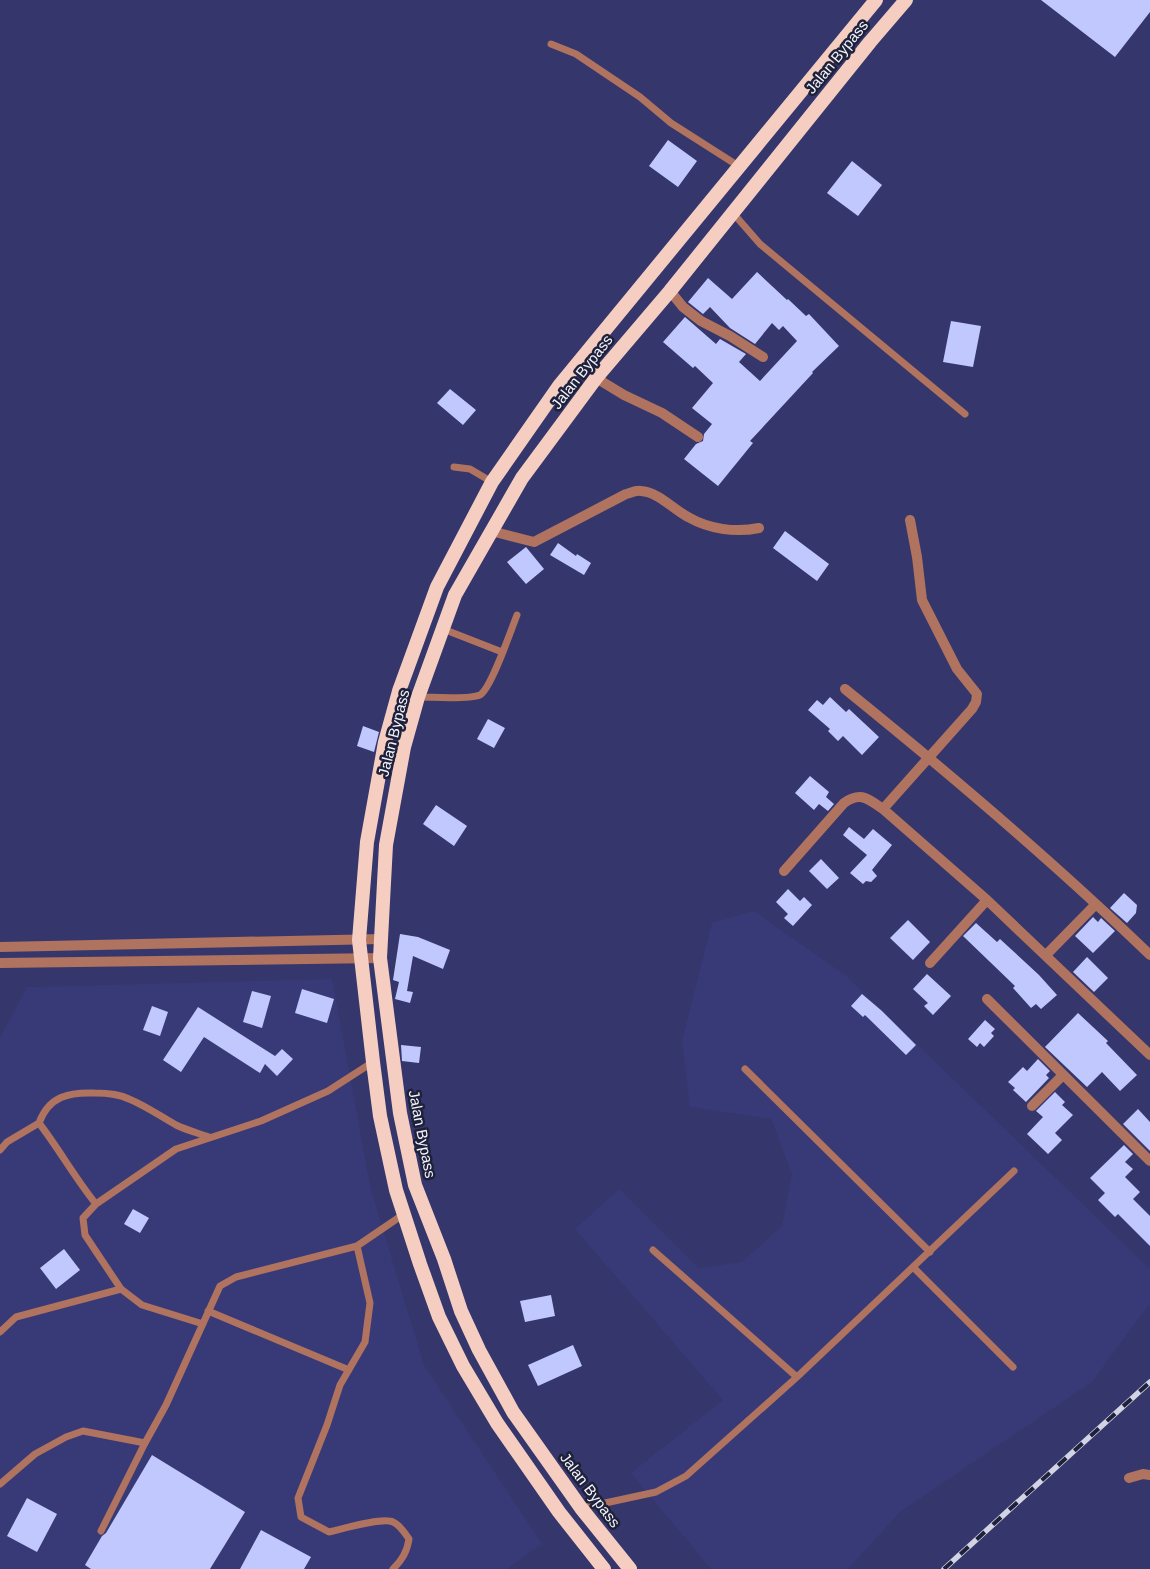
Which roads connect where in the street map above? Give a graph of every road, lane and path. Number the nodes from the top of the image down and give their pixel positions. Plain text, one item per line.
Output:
1 (876, 0) edge
2 (906, 0) edge
3 (551, 44) dead end
4 (741, 167) junction
5 (733, 213) junction
6 (670, 292) junction
7 (763, 357) dead end
8 (596, 378) junction
9 (965, 414) dead end
10 (698, 437) dead end
11 (454, 467) dead end
12 (492, 482) junction
13 (910, 520) dead end
14 (759, 528) dead end
15 (492, 531) junction
16 (517, 616) dead end
17 (443, 629) junction
18 (502, 652) junction
19 (845, 689) dead end
20 (418, 697) junction
21 (930, 758) junction
22 (883, 809) junction
23 (784, 871) dead end
24 (987, 900) junction
25 (1096, 904) junction
26 (381, 939) junction
27 (359, 940) junction
28 (0, 947) edge
29 (1046, 955) junction
30 (1150, 955) edge
31 (360, 958) junction
32 (380, 958) junction
33 (0, 963) edge
34 (930, 964) dead end
35 (987, 999) dead end
36 (1150, 1055) edge
37 (373, 1062) junction
38 (745, 1069) dead end
39 (1063, 1075) junction
40 (1032, 1106) dead end
41 (39, 1123) junction
42 (209, 1137) junction
43 (0, 1150) edge
44 (1150, 1162) edge
45 (1014, 1171) dead end
46 (96, 1204) junction
47 (404, 1214) junction
48 (357, 1246) junction
49 (652, 1250) dead end
50 (930, 1252) junction
51 (914, 1268) junction
52 (121, 1289) junction
53 (208, 1311) junction
54 (203, 1324) junction
55 (0, 1332) edge
56 (1013, 1367) dead end
57 (349, 1370) junction
58 (797, 1377) junction
59 (145, 1443) junction
60 (1150, 1475) edge
61 (1129, 1478) dead end
62 (0, 1484) edge
63 (582, 1508) junction
64 (101, 1531) dead end
65 (393, 1569) edge
66 (604, 1569) edge
67 (630, 1569) edge

1 - 4 highway, Jalan Bypass
2 - 5 highway, Jalan Bypass
3 - 4 lane
4 - 12 highway, Jalan Bypass
5 - 6 highway, Jalan Bypass
5 - 9 lane
6 - 7 street
6 - 8 highway, Jalan Bypass
8 - 10 street
8 - 15 highway, Jalan Bypass
11 - 12 lane
12 - 27 highway, Jalan Bypass
13 - 21 street
14 - 15 street
15 - 17 highway, Jalan Bypass
16 - 18 lane
17 - 18 lane
17 - 20 highway, Jalan Bypass
18 - 20 lane
19 - 21 street
20 - 26 highway, Jalan Bypass
21 - 22 street
21 - 25 street
22 - 23 street
22 - 24 street
24 - 29 street
24 - 34 street
25 - 29 street
25 - 30 street
26 - 27 street
26 - 32 highway, Jalan Bypass
27 - 28 street
27 - 31 highway, Jalan Bypass
29 - 36 street
31 - 32 street
31 - 33 street
31 - 37 highway, Jalan Bypass
32 - 63 highway, Jalan Bypass
35 - 39 street
37 - 42 lane
37 - 47 highway, Jalan Bypass
38 - 50 lane
39 - 40 street
39 - 44 street
41 - 42 lane
41 - 43 lane
41 - 46 lane
42 - 46 lane
45 - 50 lane
46 - 52 lane
47 - 48 lane
47 - 66 highway, Jalan Bypass
48 - 53 lane
48 - 57 lane
49 - 58 lane
50 - 51 lane
51 - 56 lane
51 - 58 lane
52 - 54 lane
52 - 55 lane
53 - 54 lane
53 - 57 lane
54 - 59 lane
57 - 65 lane
58 - 63 lane
59 - 62 lane
59 - 64 lane
60 - 61 street
63 - 67 highway, Jalan Bypass

